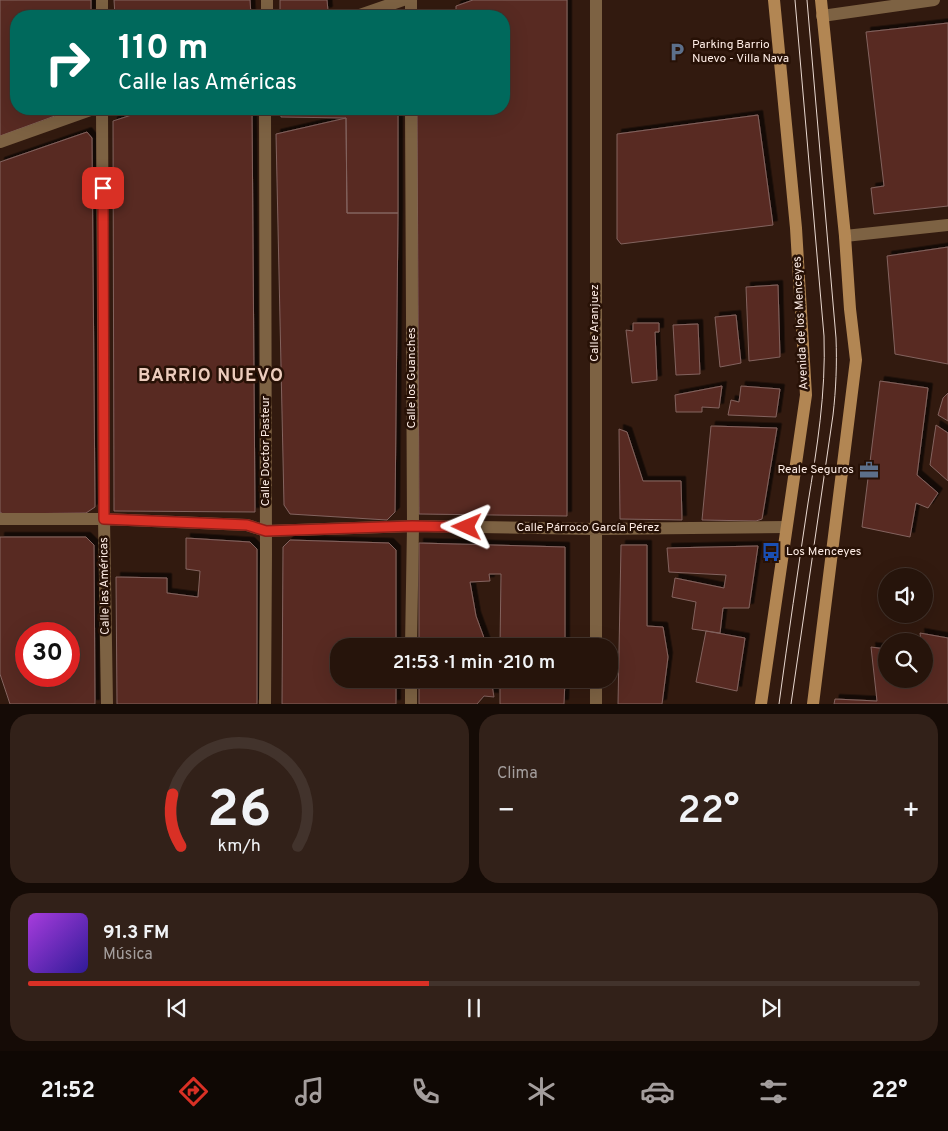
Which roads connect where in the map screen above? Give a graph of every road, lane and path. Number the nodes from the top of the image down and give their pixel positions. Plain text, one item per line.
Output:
1 (403, 0) edge
2 (596, 0) edge
3 (774, 0) edge
4 (820, 0) edge
5 (934, 0) edge
6 (374, 10) edge
7 (822, 16) junction
8 (76, 115) edge
9 (102, 115) edge
10 (265, 115) edge
11 (411, 115) edge
12 (0, 142) edge
13 (948, 225) edge
14 (845, 236) junction
15 (0, 519) edge
16 (104, 519) junction
17 (412, 526) junction
18 (786, 527) junction
19 (595, 529) junction
20 (266, 531) junction
21 (411, 638) edge
22 (596, 638) edge
23 (411, 688) edge
24 (596, 688) edge
25 (107, 704) edge
26 (265, 704) edge
27 (411, 704) edge
28 (596, 704) edge
29 (761, 704) edge
30 (813, 704) edge

1 - 6 street
2 - 19 street, Calle Aranjuez
3 - 18 main road, Avenida de los Menceyes
4 - 7 main road
5 - 7 street
7 - 14 main road
8 - 12 street
9 - 16 street, Calle las Américas
10 - 20 street, Calle Doctor Pasteur
11 - 17 street, Calle los Guanches
13 - 14 street
14 - 30 main road
15 - 16 street, Calle Párroco García Pérez
16 - 20 street, Calle Párroco García Pérez
16 - 25 street, Calle las Américas
17 - 19 street, Calle Párroco García Pérez
17 - 20 street, Calle Párroco García Pérez
17 - 21 street, Calle los Guanches
18 - 19 street, Calle Párroco García Pérez
18 - 29 main road, Avenida de los Menceyes
19 - 22 street, Calle Aranjuez
20 - 26 street, Calle Doctor Pasteur
23 - 27 street
24 - 28 street

